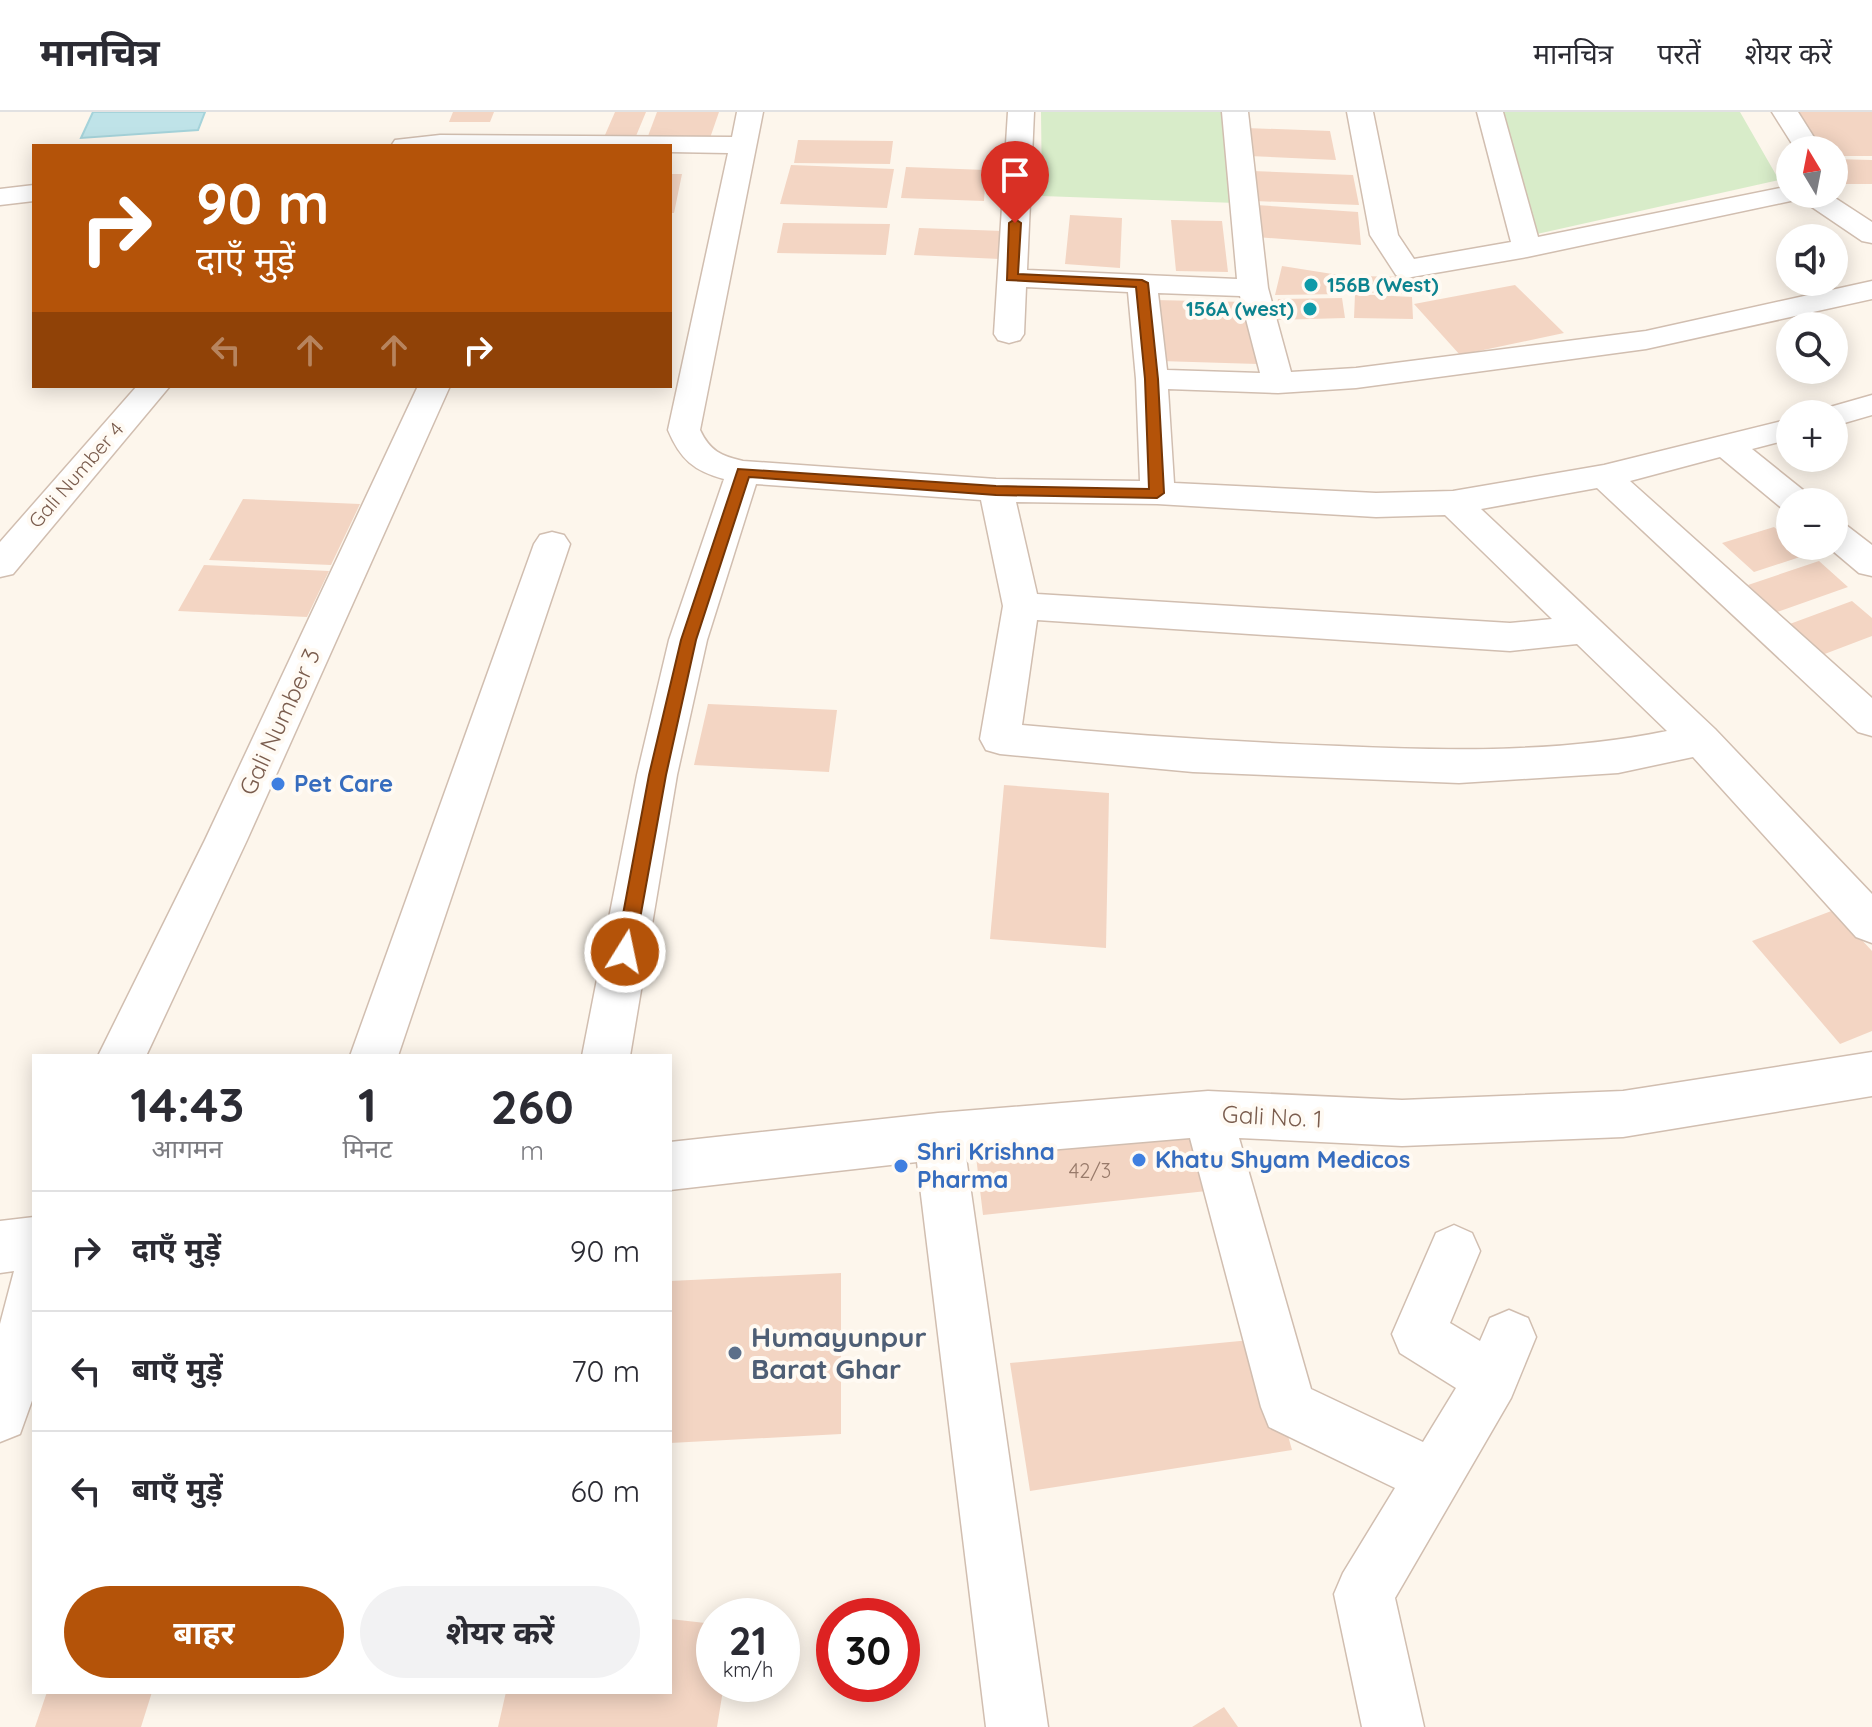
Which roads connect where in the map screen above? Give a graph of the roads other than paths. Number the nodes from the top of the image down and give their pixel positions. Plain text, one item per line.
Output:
1 (750, 112) edge
2 (1021, 112) edge
3 (1235, 112) edge
4 (1360, 112) edge
5 (1490, 112) edge
6 (1785, 112) edge
7 (1800, 136) edge
8 (428, 144) edge
9 (467, 144) edge
10 (672, 145) edge
11 (741, 145) junction
12 (32, 193) edge
13 (1776, 197) edge
14 (2, 199) edge
15 (1832, 208) edge
16 (1872, 235) edge
17 (1527, 248) junction
18 (1011, 278) junction
19 (1142, 283) junction
20 (1253, 288) junction
21 (1872, 290) edge
22 (1009, 334) dead end
23 (1152, 379) junction
24 (1278, 383) junction
25 (152, 388) edge
26 (433, 388) edge
27 (1872, 405) edge
28 (1848, 412) edge
29 (1776, 433) edge
30 (1728, 447) junction
31 (743, 472) junction
32 (1604, 476) junction
33 (1779, 488) edge
34 (996, 490) junction
35 (1157, 493) junction
36 (1453, 503) junction
37 (552, 544) dead end
38 (0, 565) edge
39 (1021, 606) junction
40 (1585, 630) junction
41 (1872, 721) edge
42 (1701, 740) junction
43 (1872, 924) edge
44 (123, 1054) edge
45 (375, 1054) edge
46 (606, 1054) edge
47 (1872, 1074) edge
48 (1208, 1114) junction
49 (938, 1136) junction
50 (672, 1166) edge
51 (32, 1243) edge
52 (0, 1247) edge
53 (1454, 1251) dead end
54 (32, 1297) edge
55 (0, 1414) edge
56 (1432, 1476) junction
57 (1017, 1727) edge
58 (1393, 1727) edge

1 - 11 street
2 - 18 street
3 - 20 street
4 - 17 street
5 - 17 street
6 - 7 street
8 - 9 street
10 - 11 street
11 - 31 street
12 - 14 street
13 - 17 street
15 - 16 street
18 - 19 street
18 - 22 street
19 - 20 street
19 - 23 street
20 - 24 street
21 - 24 street
23 - 24 street
23 - 35 street
25 - 38 street, Gali Number 4
26 - 44 street, Gali Number 3
27 - 28 street
29 - 30 street
30 - 32 street
30 - 33 street
31 - 34 street
31 - 46 street
32 - 36 street
32 - 41 street
34 - 35 street
34 - 39 street
35 - 36 street
36 - 40 street
37 - 45 street
39 - 40 street
39 - 42 street
40 - 42 street
42 - 43 street
47 - 48 street, Gali No. 1
48 - 49 street, Gali No. 1
48 - 56 street
49 - 50 street, Gali No. 1
49 - 57 street
51 - 52 street
53 - 56 street
54 - 55 street
56 - 58 street

